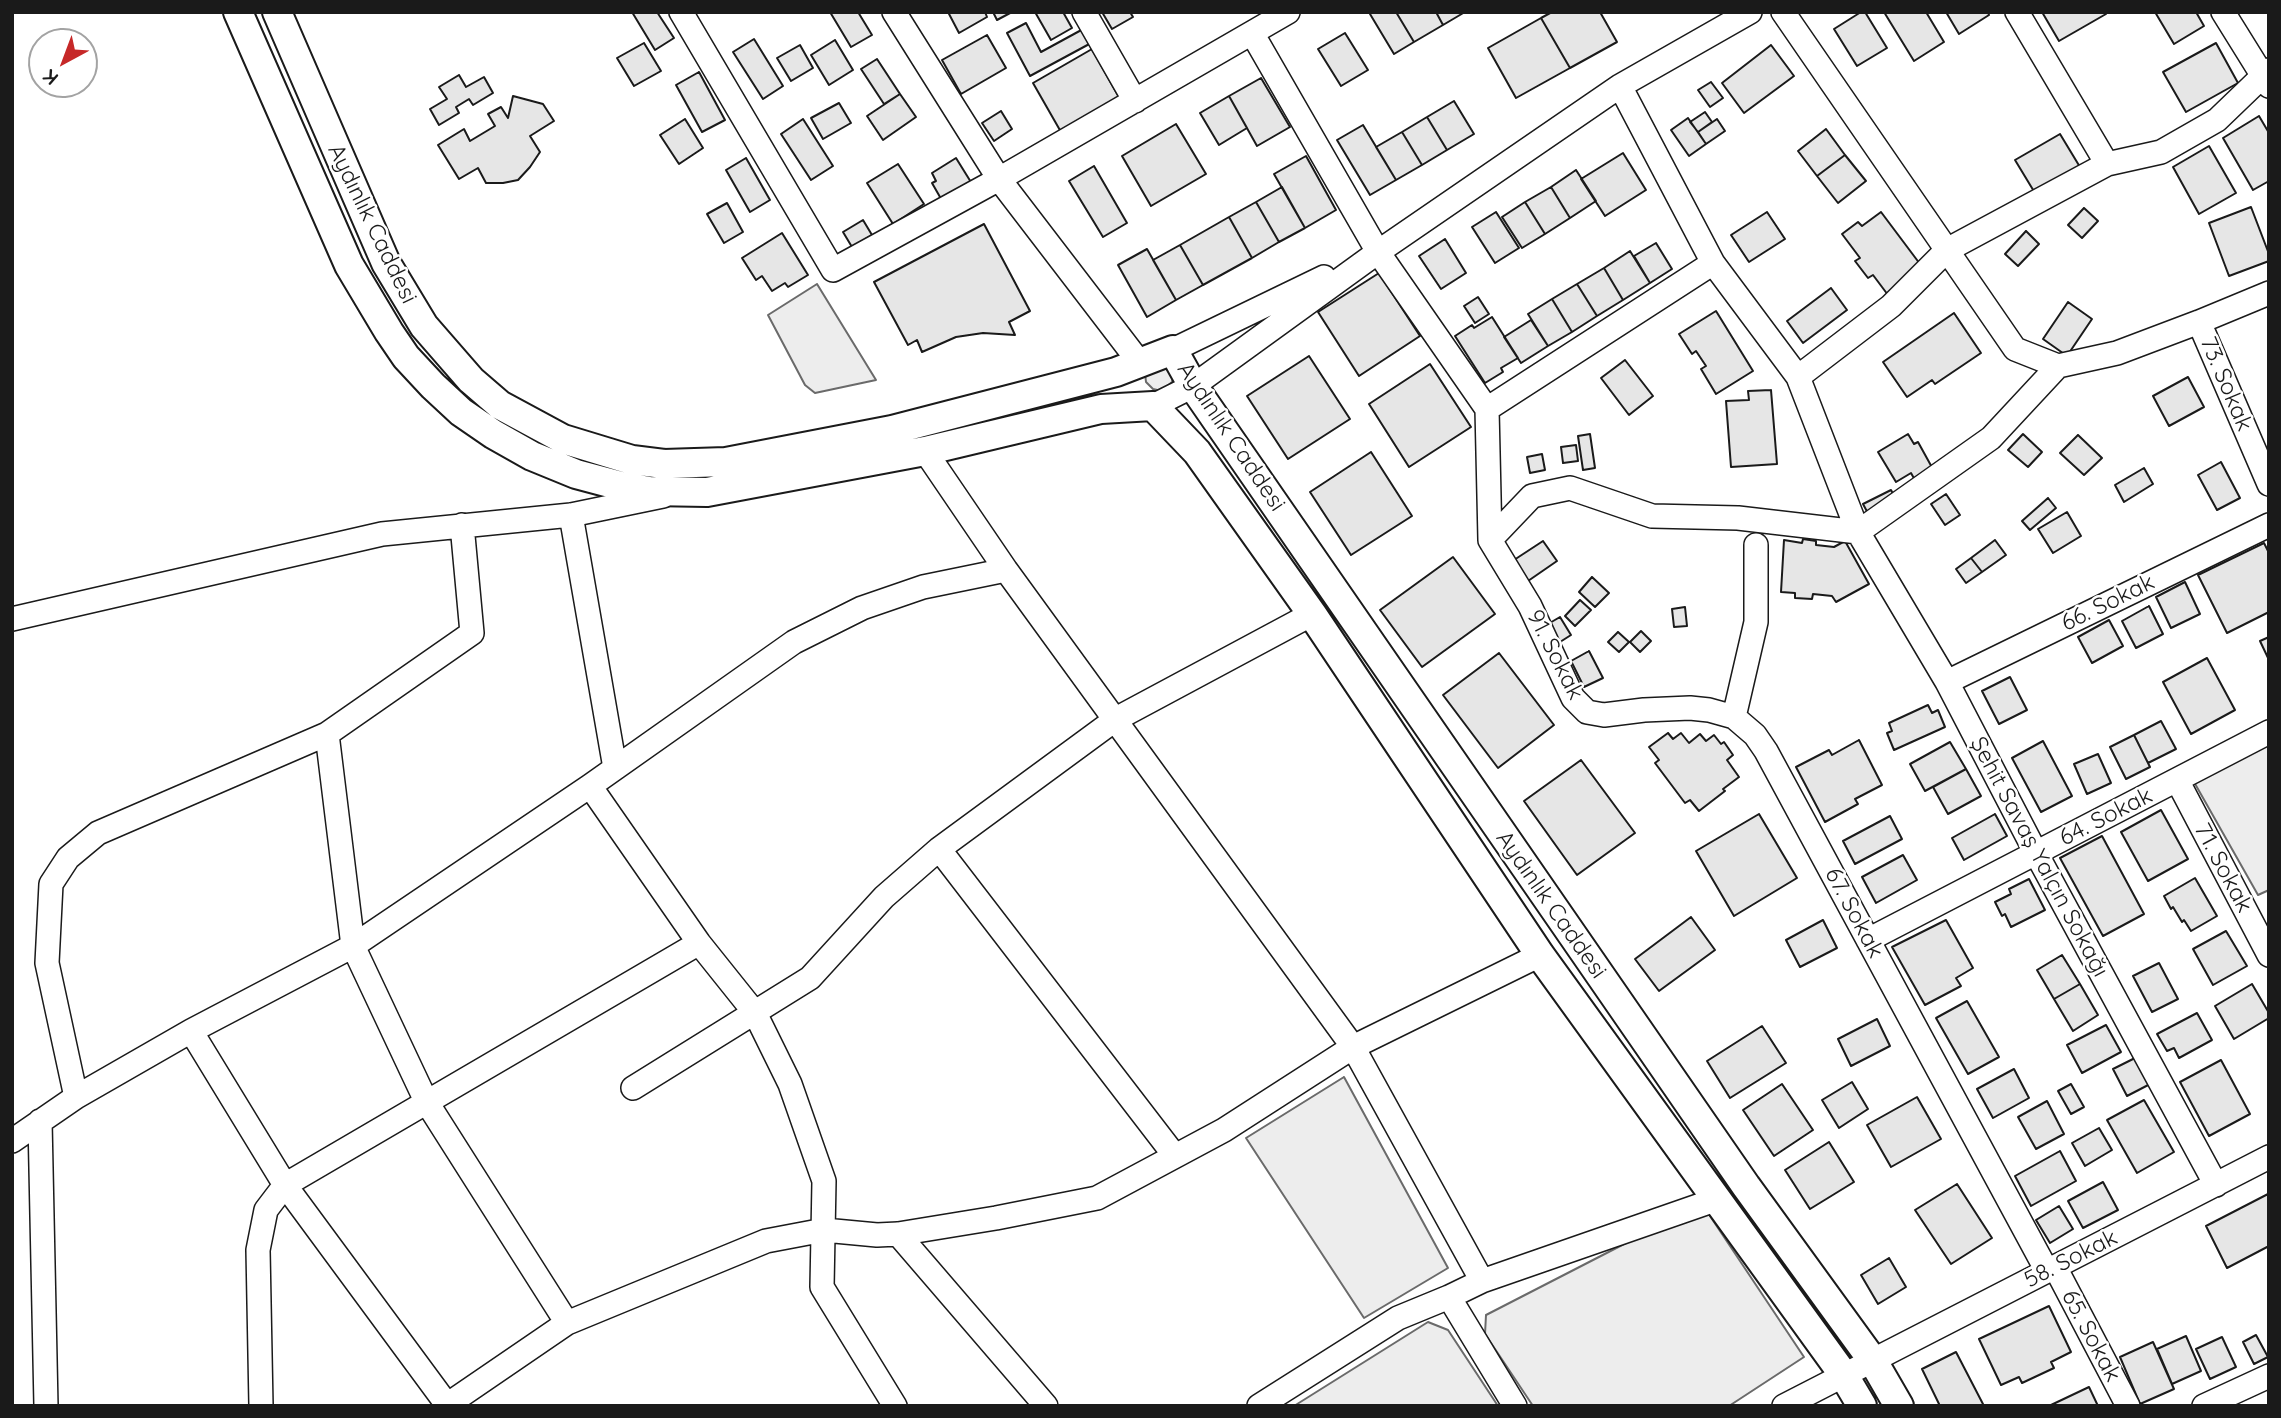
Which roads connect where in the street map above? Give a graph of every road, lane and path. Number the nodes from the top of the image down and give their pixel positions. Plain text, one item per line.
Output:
1 (238, 12) edge
2 (277, 12) edge
3 (681, 12) edge
4 (894, 12) edge
5 (1084, 12) edge
6 (1288, 12) edge
7 (1750, 12) edge
8 (1783, 12) edge
9 (2017, 12) edge
10 (2223, 12) edge
11 (1252, 33) junction
12 (2267, 78) edge
13 (1620, 86) junction
14 (1135, 101) junction
15 (2107, 164) junction
16 (999, 179) junction
17 (1947, 250) junction
18 (1378, 252) junction
19 (1713, 263) junction
20 (2269, 293) edge
21 (2199, 322) junction
22 (1173, 350) junction
23 (1133, 365) junction
24 (2058, 366) junction
25 (1798, 377) junction
26 (1193, 386) junction
27 (1153, 406) junction
28 (1487, 408) junction
29 (925, 451) junction
30 (2269, 484) edge
31 (680, 493) junction
32 (571, 515) junction
33 (463, 525) junction
34 (2269, 525) edge
35 (1858, 532) junction
36 (1490, 540) junction
37 (1756, 545) dead end
38 (1006, 570) junction
39 (1312, 614) junction
40 (12, 619) edge
41 (1947, 682) junction
42 (1734, 717) junction
43 (1116, 719) junction
44 (2269, 732) edge
45 (327, 734) junction
46 (615, 768) junction
47 (2177, 780) junction
48 (590, 786) junction
49 (939, 849) junction
50 (2036, 853) junction
51 (2261, 923) edge
52 (1868, 940) junction
53 (699, 943) junction
54 (352, 946) junction
55 (1539, 955) junction
56 (2269, 955) edge
57 (755, 1013) junction
58 (191, 1031) junction
59 (1353, 1047) junction
60 (633, 1088) dead end
61 (76, 1097) junction
62 (426, 1101) junction
63 (40, 1121) junction
64 (12, 1141) edge
65 (1175, 1156) junction
66 (2269, 1157) edge
67 (285, 1185) junction
68 (2216, 1185) junction
69 (1715, 1200) junction
70 (824, 1230) junction
71 (898, 1234) junction
72 (2051, 1269) junction
73 (1482, 1281) junction
74 (1449, 1297) junction
75 (567, 1323) junction
76 (1873, 1361) junction
77 (1843, 1374) junction
78 (2269, 1376) edge
79 (884, 1402) edge
80 (447, 1405) edge
81 (46, 1406) edge
82 (261, 1406) edge
83 (1046, 1406) edge
84 (1259, 1406) edge
85 (1515, 1406) edge
86 (1784, 1406) edge
87 (1862, 1406) edge
88 (1899, 1406) edge
89 (2128, 1406) edge
90 (2204, 1406) edge

1 - 31 main road, Aydınlık Caddesi
2 - 23 main road, Aydınlık Caddesi
3 - 16 street
4 - 16 street
5 - 14 street
6 - 11 street
7 - 13 street
8 - 17 street
9 - 15 street
10 - 12 street
11 - 14 street
11 - 18 street
12 - 15 street
13 - 18 street
13 - 19 street, Şehit Savaş Yalçın Sokağı
14 - 16 street
15 - 17 street
16 - 23 street
17 - 24 street
17 - 25 street
18 - 22 street
18 - 26 street
18 - 28 street
19 - 25 street, Şehit Savaş Yalçın Sokağı
19 - 28 street
20 - 21 street
21 - 24 street
21 - 30 street, 73. Sokak
22 - 23 main road, Aydınlık Caddesi
22 - 26 main road, Aydınlık Caddesi
23 - 27 main road
24 - 35 street
25 - 35 street, Şehit Savaş Yalçın Sokağı
26 - 27 street
26 - 76 main road, Aydınlık Caddesi
27 - 29 main road, Aydınlık Caddesi
27 - 39 main road, Aydınlık Caddesi
28 - 36 street
29 - 31 main road, Aydınlık Caddesi
29 - 38 street
31 - 32 street
32 - 33 street
32 - 46 street
33 - 40 street
33 - 45 street
34 - 41 street, 66. Sokak
35 - 36 street
35 - 41 street, Şehit Savaş Yalçın Sokağı
36 - 42 street, 91. Sokak
37 - 42 street
38 - 43 street
38 - 46 street
39 - 43 street
39 - 55 main road, Aydınlık Caddesi
41 - 50 street, Şehit Savaş Yalçın Sokağı
42 - 52 street, 67. Sokak
43 - 49 street
43 - 59 street
44 - 47 street, 64. Sokak
45 - 54 street
45 - 61 street
46 - 48 street
47 - 50 street, 64. Sokak
47 - 51 street, 71. Sokak
48 - 53 street
48 - 54 street
49 - 57 street
49 - 65 street
50 - 52 street, 64. Sokak
50 - 68 street, Şehit Savaş Yalçın Sokağı
51 - 56 street, 71. Sokak
52 - 72 street, 67. Sokak
53 - 57 street
53 - 62 street
54 - 58 street
54 - 62 street
55 - 59 street
55 - 69 main road, Aydınlık Caddesi
57 - 60 street
57 - 70 street
58 - 61 street
58 - 67 street
59 - 65 street
59 - 73 street
61 - 63 street
62 - 67 street
62 - 75 street
63 - 64 street
63 - 81 street
65 - 71 street
66 - 68 street, 58. Sokak
67 - 80 street
67 - 82 street
68 - 72 street, 58. Sokak
69 - 73 street
69 - 77 main road, Aydınlık Caddesi
70 - 71 street
70 - 75 street
70 - 79 street
71 - 83 street
72 - 76 street, 58. Sokak
72 - 89 street, 65. Sokak
73 - 74 street
74 - 84 street
74 - 85 street
75 - 80 street
76 - 77 street, 58. Sokak
76 - 88 main road, Aydınlık Caddesi
77 - 86 street, 58. Sokak
77 - 87 main road, Aydınlık Caddesi
78 - 90 street

